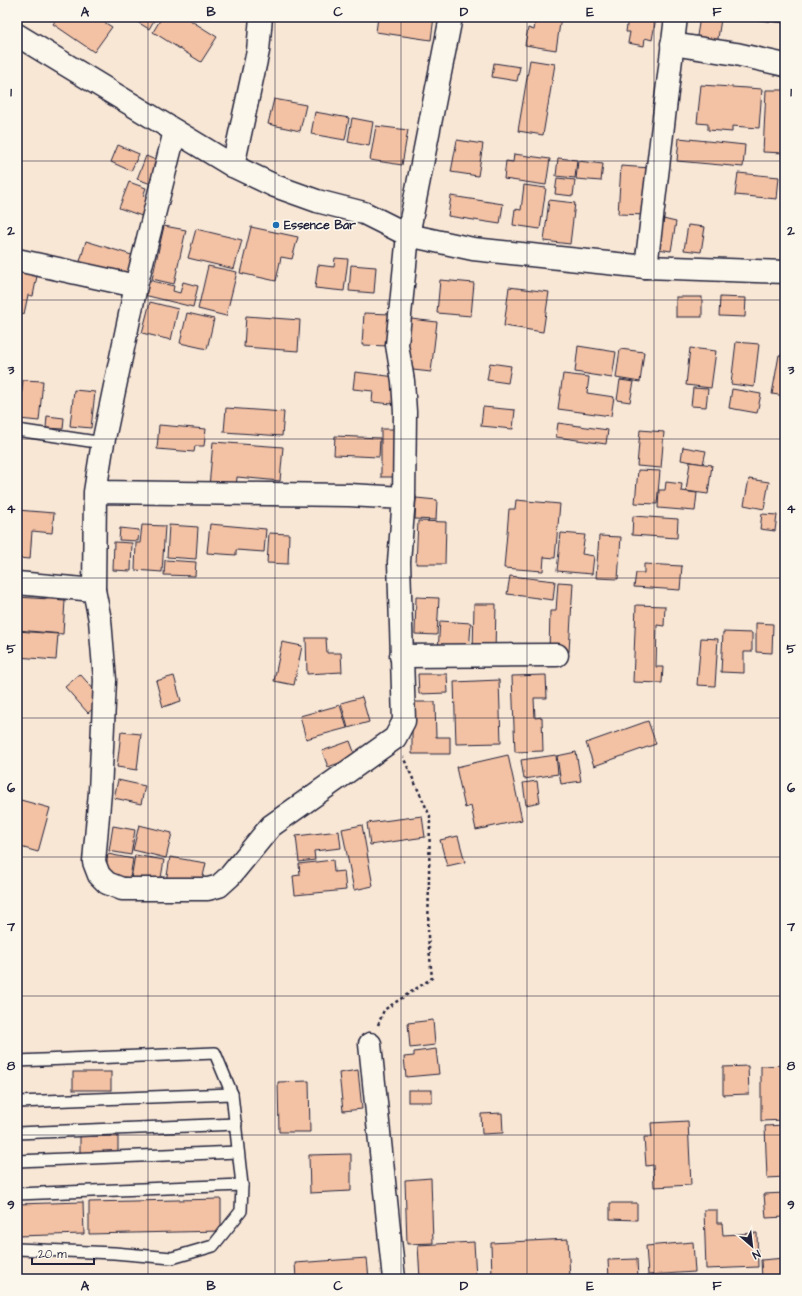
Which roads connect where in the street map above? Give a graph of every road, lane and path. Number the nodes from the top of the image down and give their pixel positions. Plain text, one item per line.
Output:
1 (261, 17) edge
2 (451, 17) edge
3 (676, 17) edge
4 (17, 35) edge
5 (672, 44) junction
6 (785, 65) edge
7 (175, 131) junction
8 (233, 166) junction
9 (408, 235) junction
10 (17, 260) edge
11 (646, 267) junction
12 (785, 272) edge
13 (136, 286) junction
14 (17, 430) edge
15 (103, 443) junction
16 (95, 492) junction
17 (404, 498) junction
18 (17, 583) edge
19 (94, 590) junction
20 (557, 655) dead end
21 (401, 656) junction
22 (395, 738) junction
23 (370, 1044) joint
24 (17, 1061) edge
25 (232, 1094) junction
26 (17, 1102) edge
27 (236, 1124) junction
28 (17, 1133) edge
29 (238, 1152) junction
30 (17, 1161) edge
31 (242, 1185) junction
32 (17, 1194) edge
33 (17, 1250) edge
34 (394, 1279) edge

1 - 8 street
2 - 9 street
3 - 5 street
4 - 7 street
5 - 6 street
5 - 11 street
7 - 8 street
7 - 13 street
8 - 9 street
9 - 11 street
9 - 17 street
10 - 13 street
11 - 12 street
13 - 15 street
14 - 15 lane
15 - 16 street
16 - 17 street
16 - 19 street
17 - 21 street
18 - 19 street
19 - 22 street
20 - 21 street
21 - 22 street
22 - 23 path
23 - 34 street
24 - 25 lane
25 - 26 lane
25 - 27 lane
27 - 28 lane
27 - 29 lane
29 - 30 lane
29 - 31 lane
31 - 32 lane
31 - 33 lane

